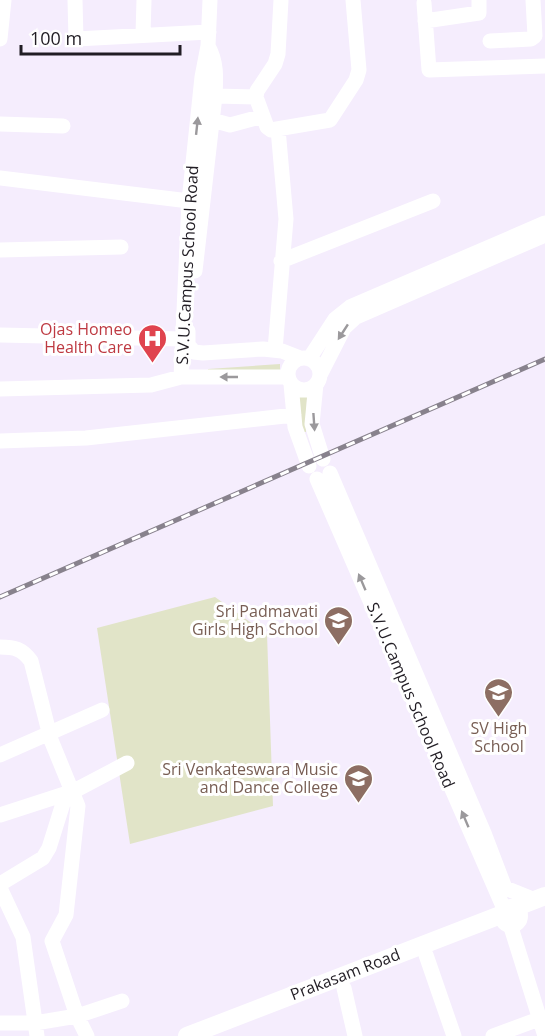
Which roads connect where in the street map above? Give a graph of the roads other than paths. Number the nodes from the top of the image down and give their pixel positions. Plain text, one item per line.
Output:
1 (4, 0) edge
2 (75, 0) edge
3 (144, 0) edge
4 (210, 0) edge
5 (282, 0) edge
6 (353, 0) edge
7 (479, 0) edge
8 (533, 0) edge
9 (424, 3) dead end
10 (1, 21) edge
11 (425, 21) junction
12 (143, 34) junction
13 (0, 39) edge
14 (209, 39) junction
15 (490, 41) dead end
16 (545, 66) edge
17 (215, 96) junction
18 (255, 97) junction
19 (263, 116) junction
20 (213, 120) junction
21 (0, 124) edge
22 (63, 126) dead end
23 (278, 129) junction
24 (0, 178) edge
25 (189, 201) junction
26 (433, 201) dead end
27 (545, 223) edge
28 (545, 235) edge
29 (121, 248) dead end
30 (0, 250) edge
31 (282, 261) junction
32 (0, 335) edge
33 (182, 339) junction
34 (275, 350) junction
35 (304, 358) junction
36 (181, 377) junction
37 (289, 380) junction
38 (318, 380) junction
39 (0, 389) edge
40 (294, 415) junction
41 (0, 441) edge
42 (320, 469) junction
43 (0, 648) edge
44 (102, 710) dead end
45 (50, 733) junction
46 (0, 755) edge
47 (127, 763) dead end
48 (70, 793) junction
49 (0, 814) edge
50 (0, 886) edge
51 (505, 888) junction
52 (542, 902) edge
53 (510, 915) junction
54 (426, 955) junction
55 (344, 987) junction
56 (122, 1001) dead end
57 (77, 1016) junction
58 (539, 1019) junction
59 (0, 1023) edge
60 (36, 1029) edge
61 (87, 1036) edge
62 (187, 1036) edge
63 (219, 1036) edge
64 (355, 1036) edge
65 (454, 1036) edge
66 (493, 1036) edge
67 (544, 1036) edge

1 - 10 street
2 - 12 street
3 - 12 street
4 - 14 street, S.V.U.Campus School Road
5 - 18 street
6 - 23 street
7 - 11 street
8 - 15 street
9 - 11 street
10 - 13 street
11 - 16 street
12 - 14 street
14 - 17 street, S.V.U.Campus School Road
25 -> 14 street, S.V.U.Campus School Road
17 - 18 street
17 - 20 street, S.V.U.Campus School Road
18 - 19 street
19 - 20 street
19 - 23 street
20 - 34 street, S.V.U.Campus School Road
21 - 22 street
23 - 31 street
24 - 25 street
25 - 33 street, S.V.U.Campus School Road
26 - 31 street
27 - 35 street
28 -> 38 street
29 - 30 street
31 - 34 street
32 - 33 street
33 - 36 street, S.V.U.Campus School Road
34 - 35 street, S.V.U.Campus School Road
35 - 37 street
35 - 38 street
37 -> 36 street, S.V.U.Campus School Road
36 - 39 street
37 - 38 street
37 - 40 street, S.V.U.Campus School Road
38 -> 42 street, S.V.U.Campus School Road
40 - 41 street
40 - 42 street, S.V.U.Campus School Road
42 - 51 street, S.V.U.Campus School Road
53 -> 42 street, S.V.U.Campus School Road
43 - 45 street
44 - 45 street
45 - 46 street
45 - 48 street
47 - 48 street
48 - 49 street
48 - 50 street
48 - 57 street
50 - 60 street
51 - 52 street
51 - 53 street, S.V.U.Campus School Road
52 - 53 main road
53 - 54 main road, Prakasam Road
53 - 58 street
53 - 62 main road, Prakasam Road
54 - 55 main road, Prakasam Road
54 - 65 street
55 - 63 main road, Prakasam Road
55 - 64 street
56 - 57 street
57 - 60 street
57 - 61 street
58 - 66 street
58 - 67 street
59 - 60 street

